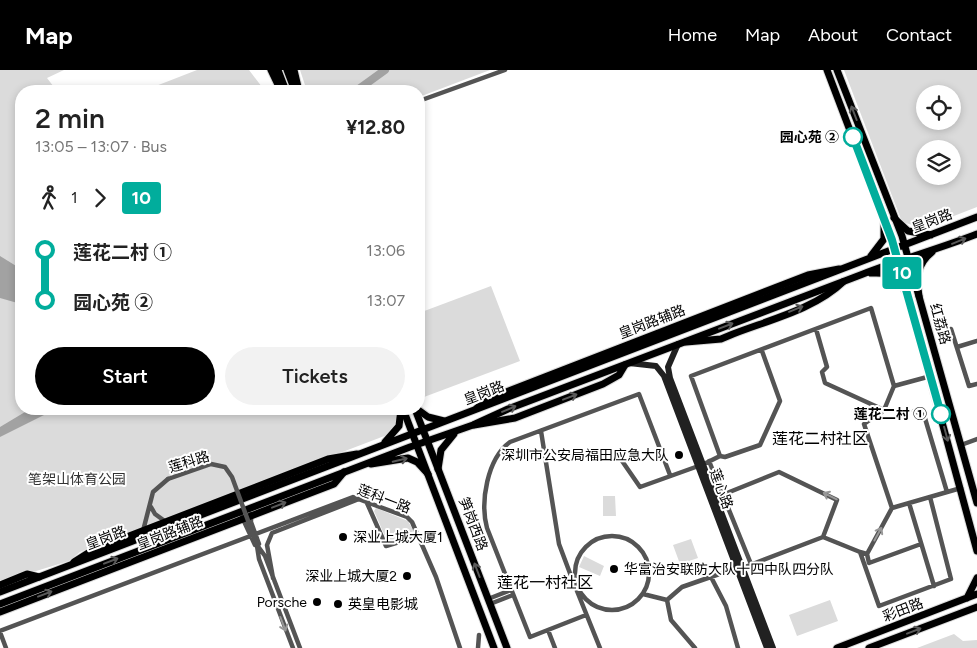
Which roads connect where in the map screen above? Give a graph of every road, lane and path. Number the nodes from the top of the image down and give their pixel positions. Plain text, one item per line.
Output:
1 (271, 70) edge
2 (278, 70) edge
3 (287, 70) edge
4 (294, 70) edge
5 (505, 70) edge
6 (827, 70) edge
7 (837, 70) edge
8 (278, 85) edge
9 (284, 85) edge
10 (293, 85) edge
11 (298, 85) edge
12 (425, 99) edge
13 (977, 217) edge
14 (894, 218) junction
15 (884, 219) junction
16 (934, 234) junction
17 (977, 234) edge
18 (904, 246) junction
19 (895, 249) junction
20 (932, 252) junction
21 (908, 257) junction
22 (868, 259) junction
23 (899, 260) junction
24 (863, 274) junction
25 (908, 296) junction
26 (919, 296) junction
27 (951, 328) dead end
28 (816, 329) junction
29 (977, 341) edge
30 (680, 343) junction
31 (957, 347) junction
32 (762, 351) junction
33 (627, 364) junction
34 (931, 376) junction
35 (977, 384) edge
36 (894, 386) junction
37 (884, 410) junction
38 (914, 411) dead end
39 (401, 415) edge
40 (404, 415) edge
41 (418, 415) edge
42 (425, 415) edge
43 (878, 415) dead end
44 (447, 421) junction
45 (473, 425) junction
46 (423, 430) junction
47 (458, 430) junction
48 (541, 431) junction
49 (412, 434) junction
50 (977, 439) edge
51 (428, 442) junction
52 (416, 445) junction
53 (961, 446) junction
54 (378, 447) junction
55 (360, 454) junction
56 (720, 456) junction
57 (620, 458) dead end
58 (365, 464) junction
59 (704, 464) junction
60 (438, 468) junction
61 (344, 472) junction
62 (428, 474) junction
63 (670, 475) junction
64 (961, 488) junction
65 (947, 492) junction
66 (722, 495) junction
67 (930, 497) junction
68 (359, 498) junction
69 (367, 503) junction
70 (910, 503) junction
71 (977, 503) edge
72 (261, 504) junction
73 (150, 506) junction
74 (966, 506) junction
75 (892, 508) junction
76 (229, 516) junction
77 (251, 516) junction
78 (243, 519) junction
79 (166, 522) junction
80 (143, 531) junction
81 (255, 533) junction
82 (419, 536) junction
83 (823, 537) junction
84 (921, 544) junction
85 (257, 545) junction
86 (977, 551) edge
87 (860, 552) junction
88 (867, 554) junction
89 (751, 564) junction
90 (70, 565) junction
91 (740, 569) junction
92 (39, 577) junction
93 (711, 577) junction
94 (274, 578) junction
95 (977, 578) edge
96 (0, 585) edge
97 (934, 586) junction
98 (0, 592) edge
99 (512, 593) junction
100 (643, 594) junction
101 (977, 594) edge
102 (965, 599) junction
103 (666, 600) junction
104 (489, 601) junction
105 (0, 604) edge
106 (977, 607) edge
107 (0, 612) edge
108 (964, 612) junction
109 (977, 612) edge
110 (586, 614) junction
111 (548, 630) junction
112 (0, 632) edge
113 (479, 634) dead end
114 (6, 648) edge
115 (293, 648) edge
116 (300, 648) edge
117 (460, 648) edge
118 (478, 648) edge
119 (494, 648) edge
120 (507, 648) edge
121 (555, 648) edge
122 (600, 648) edge
123 (695, 648) edge
124 (738, 648) edge
125 (767, 648) edge
126 (772, 648) edge
127 (837, 648) edge
128 (869, 648) edge

1 - 8 main road
2 - 9 main road
3 - 10 main road
4 - 11 main road
5 - 12 street
6 - 15 main road, 红荔路
14 -> 7 main road, 红荔路
13 - 16 main road, 皇岗路
14 - 16 main road
14 - 18 main road, 红荔路
15 - 19 main road, 红荔路
15 - 22 main road
16 - 18 main road, 皇岗路
20 -> 17 main road, 皇岗路
18 - 19 main road, 皇岗路
18 - 21 main road, 红荔路
19 - 22 main road, 皇岗路
19 - 23 main road, 红荔路
20 - 21 main road, 皇岗路
20 - 26 main road
21 - 23 main road, 皇岗路
21 - 26 main road, 红荔路
22 - 44 main road, 皇岗路
23 - 24 main road, 皇岗路
23 - 25 main road, 红荔路
24 - 25 main road
30 -> 24 main road, 皇岗路
25 - 34 main road, 红荔路
26 - 53 main road, 红荔路
27 - 31 street
28 - 32 street
28 - 36 street
28 - 37 street
29 - 31 street
30 - 33 main road, 皇岗路
30 - 59 main road, 莲心路
31 - 35 street
32 - 56 street
32 - 56 street
45 -> 33 main road, 皇岗路
45 -> 33 main road
33 - 59 main road, 莲心路
34 - 36 street
34 -> 64 main road, 红荔路
36 - 37 street
37 - 43 street
37 - 75 street
38 - 65 street
39 - 54 main road
40 - 49 main road, 笋岗西路
41 - 46 main road, 笋岗西路
42 - 44 main road
44 - 46 main road, 皇岗路
45 - 47 main road, 皇岗路
46 - 49 main road, 皇岗路
46 - 51 main road, 笋岗西路
47 - 51 main road, 皇岗路
47 - 60 main road
48 - 63 street
48 - 99 street
48 - 110 street
49 - 52 main road, 笋岗西路
49 - 54 main road, 皇岗路
50 - 53 street
51 - 52 main road, 皇岗路
51 - 60 main road, 笋岗西路
52 - 58 main road, 皇岗路
52 - 62 main road, 笋岗西路
53 - 71 main road, 红荔路
54 - 55 main road, 皇岗路
55 - 79 main road, 皇岗路辅路
55 - 90 main road, 皇岗路
56 - 59 street
57 - 63 street
58 - 61 main road, 皇岗路
58 -> 62 main road
59 - 63 street
59 - 66 street
59 - 91 main road, 莲心路
104 -> 60 main road, 笋岗西路
61 - 72 main road, 皇岗路
77 -> 61 main road, 皇岗路辅路
62 - 119 main road, 笋岗西路
64 - 65 street
64 - 74 main road, 红荔路
65 - 67 street
83 -> 66 street
66 - 89 street
67 - 70 street
67 - 97 street
68 - 69 street, 莲科一路
68 - 81 street, 莲科一路
68 - 94 street
69 - 82 street, 莲科一路
69 - 82 street
70 - 75 street
70 - 84 street
71 - 74 main road
72 - 76 main road, 皇岗路
72 - 77 street
73 - 79 street
73 - 80 street, 莲科路
73 - 85 street, 莲科路, bridge
74 - 86 main road, 红荔路
88 -> 75 street
76 - 78 street
105 -> 76 main road, 皇岗路
77 - 78 main road, 皇岗路辅路
77 - 81 street, 莲科路
78 - 81 street, 莲科路
107 -> 78 main road, 皇岗路辅路
79 - 80 main road, 皇岗路辅路
80 - 90 main road, 皇岗路辅路
81 - 85 street, 莲科路
81 - 112 street, 莲科一路
82 - 117 street, 莲科一路
83 - 87 street
83 - 89 street
84 - 88 street
84 - 97 street
85 - 94 street, 莲科路
85 -> 115 street, 莲科路
87 - 88 street
87 - 97 street
89 - 91 street
90 - 92 main road, 皇岗路
91 - 93 street
91 - 125 main road, 莲心路
91 - 126 main road, 莲心路
92 - 96 main road
92 - 98 main road, 皇岗路
93 - 103 street
93 - 124 street
94 - 116 street, 莲科路
95 - 102 main road
99 - 104 street
99 - 111 street
100 - 100 street
100 - 103 street
101 - 102 main road, 彩田路
102 - 127 main road, 彩田路
103 - 123 street
104 - 120 main road, 笋岗西路
106 - 108 main road, 彩田路
108 - 109 main road
128 -> 108 main road, 彩田路
110 - 111 street
110 - 122 street
111 - 121 street
112 - 114 street
113 - 118 street

